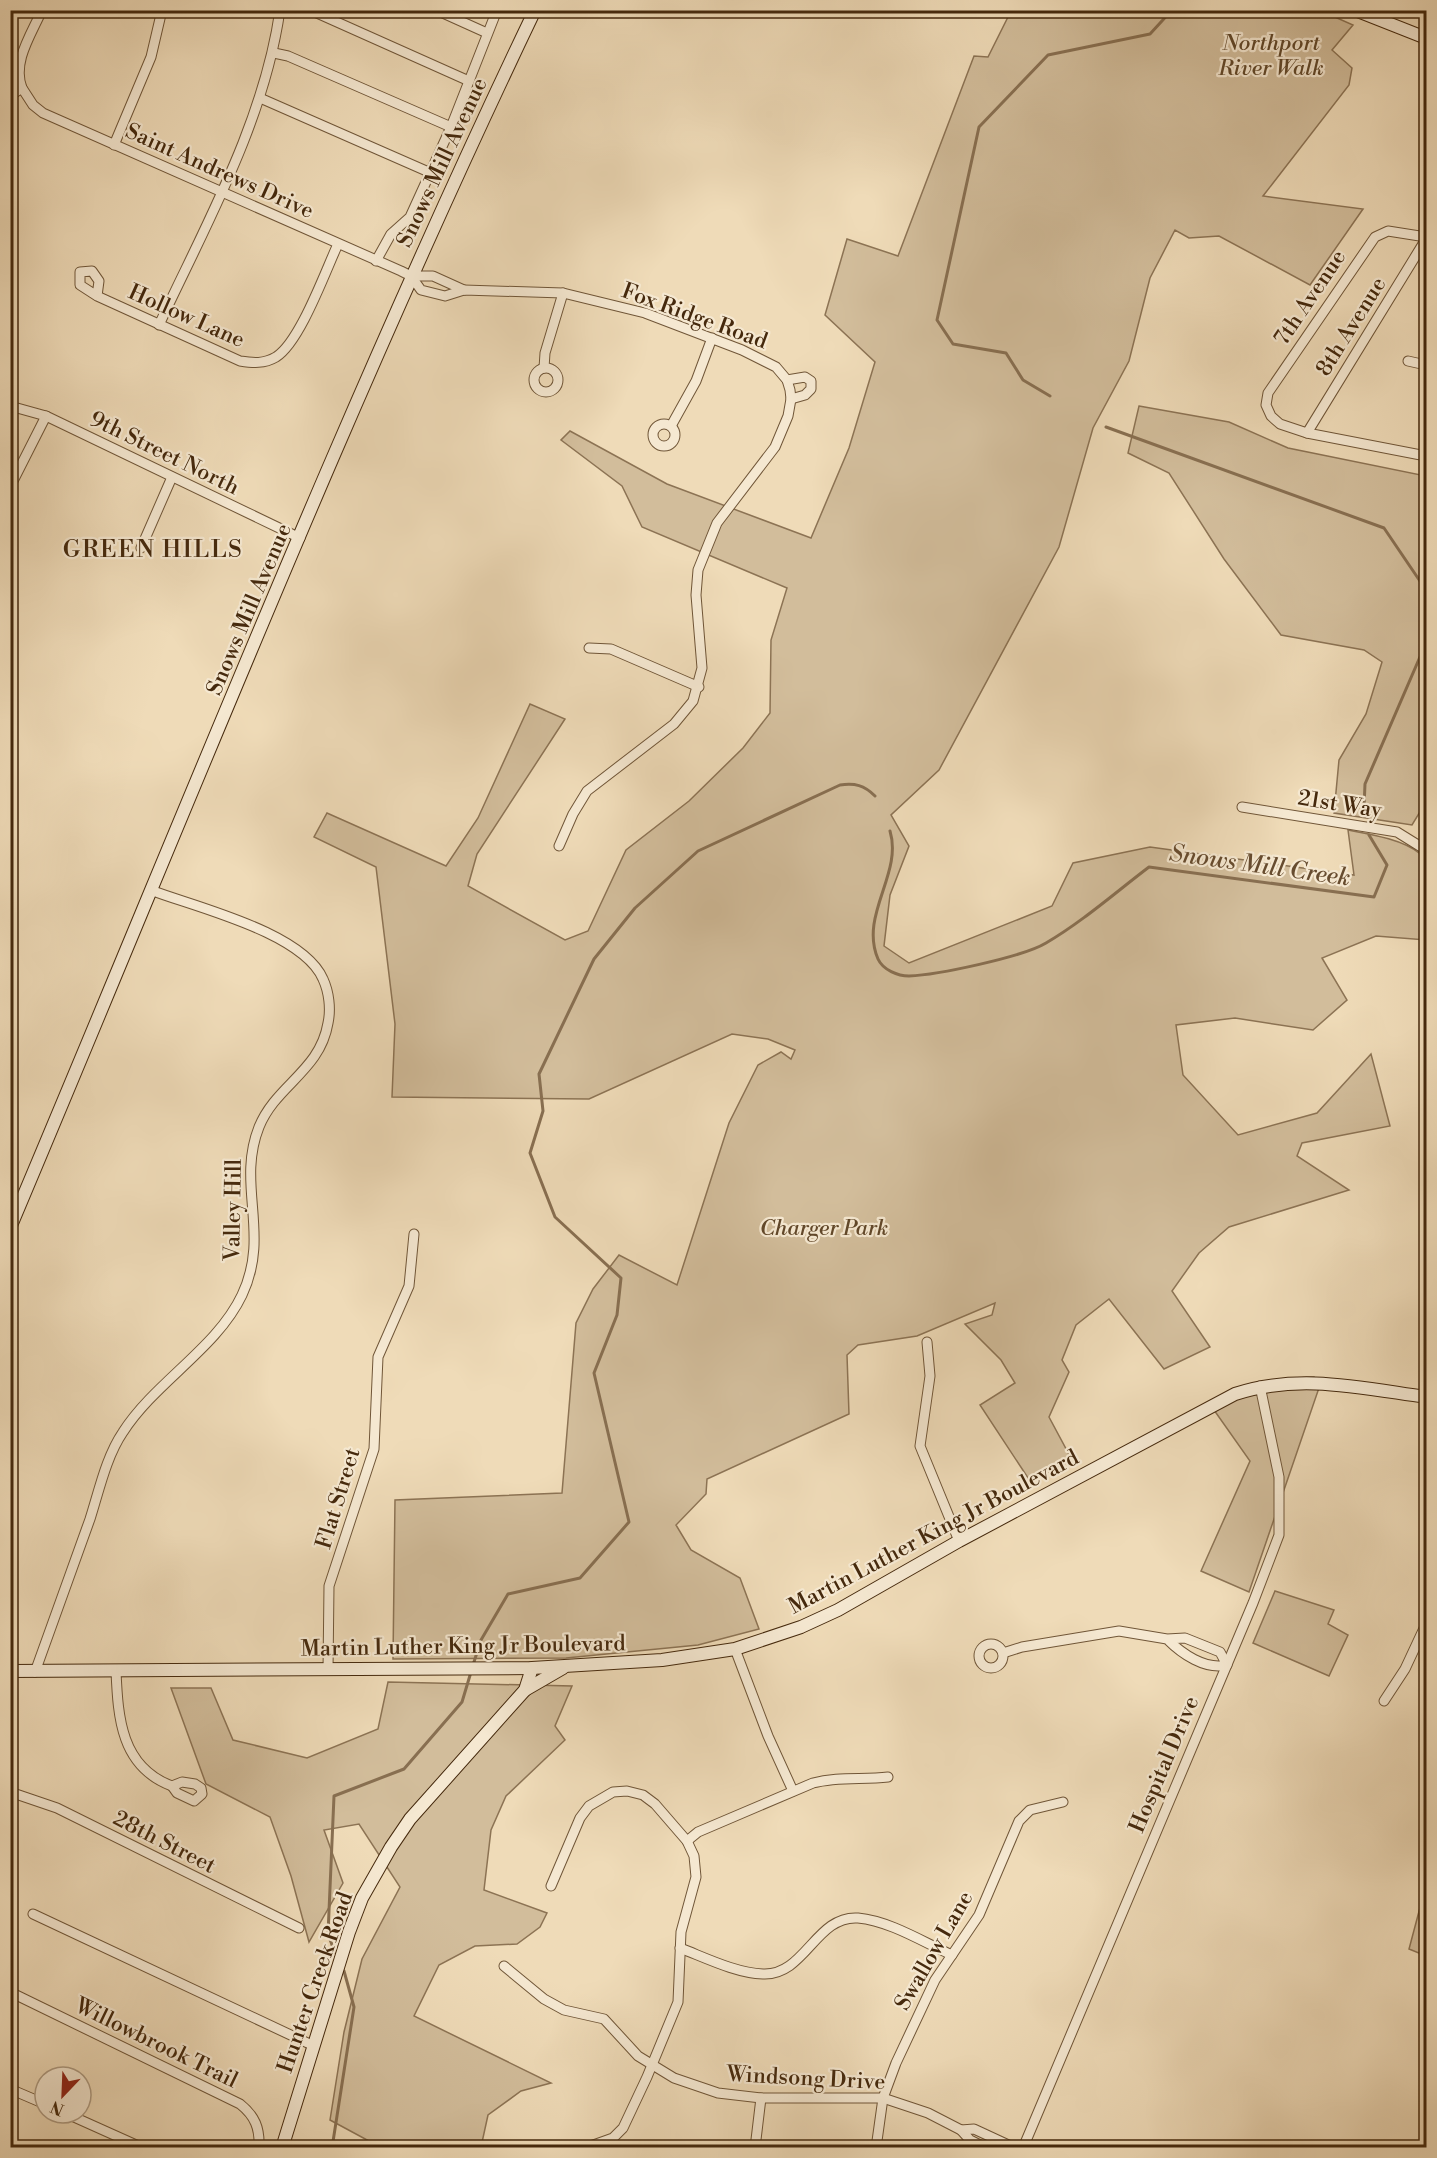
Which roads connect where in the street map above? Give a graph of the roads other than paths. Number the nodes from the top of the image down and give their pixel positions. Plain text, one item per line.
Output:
1 (42, 10) edge
2 (162, 10) edge
3 (280, 10) edge
4 (310, 10) edge
5 (436, 10) edge
6 (497, 10) edge
7 (535, 10) edge
8 (1355, 10) edge
9 (488, 33) junction
10 (1426, 38) edge
11 (274, 53) junction
12 (469, 81) junction
13 (22, 88) junction
14 (10, 96) edge
15 (260, 98) junction
16 (451, 127) junction
17 (114, 145) junction
18 (431, 173) junction
19 (221, 191) junction
20 (1426, 238) edge
21 (338, 244) junction
22 (376, 261) junction
23 (411, 276) junction
24 (464, 290) junction
25 (563, 293) junction
26 (97, 296) dead end
27 (159, 325) junction
28 (712, 338) junction
29 (1408, 361) dead end
30 (1426, 365) edge
31 (544, 368) dead end
32 (787, 380) junction
33 (791, 399) junction
34 (10, 406) edge
35 (46, 416) junction
36 (671, 426) dead end
37 (1307, 433) junction
38 (1426, 456) edge
39 (172, 477) junction
40 (10, 487) edge
41 (300, 538) junction
42 (141, 548) dead end
43 (589, 648) dead end
44 (699, 687) junction
45 (1242, 807) dead end
46 (559, 846) dead end
47 (1426, 850) edge
48 (153, 891) junction
49 (10, 1228) edge
50 (414, 1234) dead end
51 (927, 1342) dead end
52 (1260, 1386) junction
53 (1426, 1396) edge
54 (958, 1541) junction
55 (1426, 1624) edge
56 (1167, 1639) junction
57 (735, 1649) junction
58 (1003, 1653) dead end
59 (569, 1665) junction
60 (1227, 1665) junction
61 (531, 1668) junction
62 (328, 1670) junction
63 (10, 1671) edge
64 (116, 1671) junction
65 (35, 1672) junction
66 (525, 1690) junction
67 (1384, 1701) dead end
68 (888, 1777) dead end
69 (172, 1786) dead end
70 (793, 1791) junction
71 (10, 1792) edge
72 (1064, 1802) dead end
73 (687, 1841) junction
74 (550, 1886) dead end
75 (33, 1914) dead end
76 (299, 1928) dead end
77 (680, 1948) junction
78 (952, 1955) junction
79 (504, 1966) dead end
80 (10, 1992) edge
81 (314, 2046) junction
82 (652, 2066) junction
83 (10, 2089) edge
84 (761, 2098) junction
85 (883, 2098) junction
86 (33, 2099) edge
87 (92, 2125) edge
88 (961, 2130) junction
89 (143, 2148) edge
90 (259, 2148) edge
91 (282, 2148) edge
92 (585, 2148) edge
93 (755, 2148) edge
94 (876, 2148) edge
95 (987, 2148) edge
96 (1015, 2148) edge
97 (1023, 2148) edge

1 - 13 street
2 - 17 street
3 - 11 street
4 - 12 street
5 - 9 street
6 - 9 street
7 - 23 main road, Snows Mill Avenue
8 - 10 main road
9 - 12 street
11 - 15 street
11 - 16 street
12 - 16 street
13 - 14 street
13 - 17 street, Saint Andrews Drive
15 - 18 street
15 - 19 street
16 - 18 street
17 - 19 street, Saint Andrews Drive
18 - 22 street
19 - 21 street, Saint Andrews Drive
19 - 27 street
20 - 37 street, 8th Avenue
20 - 37 street, 7th Avenue
21 - 22 street, Saint Andrews Drive
21 - 27 street, Hollow Lane
22 - 23 street, Saint Andrews Drive
23 - 24 street, Fox Ridge Road
23 - 24 street, Fox Ridge Road
23 - 41 main road, Snows Mill Avenue
24 - 25 street, Fox Ridge Road
25 - 28 street, Fox Ridge Road
25 - 31 street
26 - 27 street, Hollow Lane
28 - 32 street, Fox Ridge Road
28 - 36 street
29 - 30 street
32 - 33 street
32 - 33 street
33 - 44 street
34 - 35 street, 9th Street North
35 - 39 street, 9th Street North
35 - 40 street
37 - 38 street
39 - 41 street, 9th Street North
39 - 42 street
41 - 48 main road, Snows Mill Avenue
43 - 44 street
44 - 46 street
45 - 47 street, 21st Way
48 - 49 main road, Snows Mill Avenue
48 - 65 street, Valley Hill
50 - 62 street, Flat Street
51 - 54 street
52 - 53 main road, Martin Luther King Jr Boulevard
52 - 54 main road, Martin Luther King Jr Boulevard
52 - 60 street, Hospital Drive
54 - 57 main road, Martin Luther King Jr Boulevard
55 - 67 street
56 - 58 street
56 - 60 street
56 - 60 street
57 - 59 main road, Martin Luther King Jr Boulevard
57 - 70 street
59 - 61 main road, Martin Luther King Jr Boulevard
59 - 66 main road
60 - 97 street, Hospital Drive
61 - 62 main road, Martin Luther King Jr Boulevard
61 - 66 main road, Hunter Creek Road
62 - 64 main road, Martin Luther King Jr Boulevard
63 - 65 main road, Martin Luther King Jr Boulevard
64 - 65 main road, Martin Luther King Jr Boulevard
64 - 69 street
66 - 81 main road, Hunter Creek Road
68 - 70 street
70 - 73 street
71 - 76 street, 28th Street
72 - 78 street, Swallow Lane
73 - 74 street
73 - 77 street
75 - 81 street
77 - 78 street
77 - 82 street
78 - 85 street, Swallow Lane
79 - 82 street, Windsong Drive
80 - 90 street, Willowbrook Trail
81 - 91 main road, Hunter Creek Road
82 - 84 street, Windsong Drive
82 - 92 street
83 - 86 street
84 - 85 street, Windsong Drive
84 - 93 street
85 - 88 street, Windsong Drive
85 - 94 street, Swallow Lane
87 - 89 street
88 - 95 street, Windsong Drive
88 - 96 street, Windsong Drive

